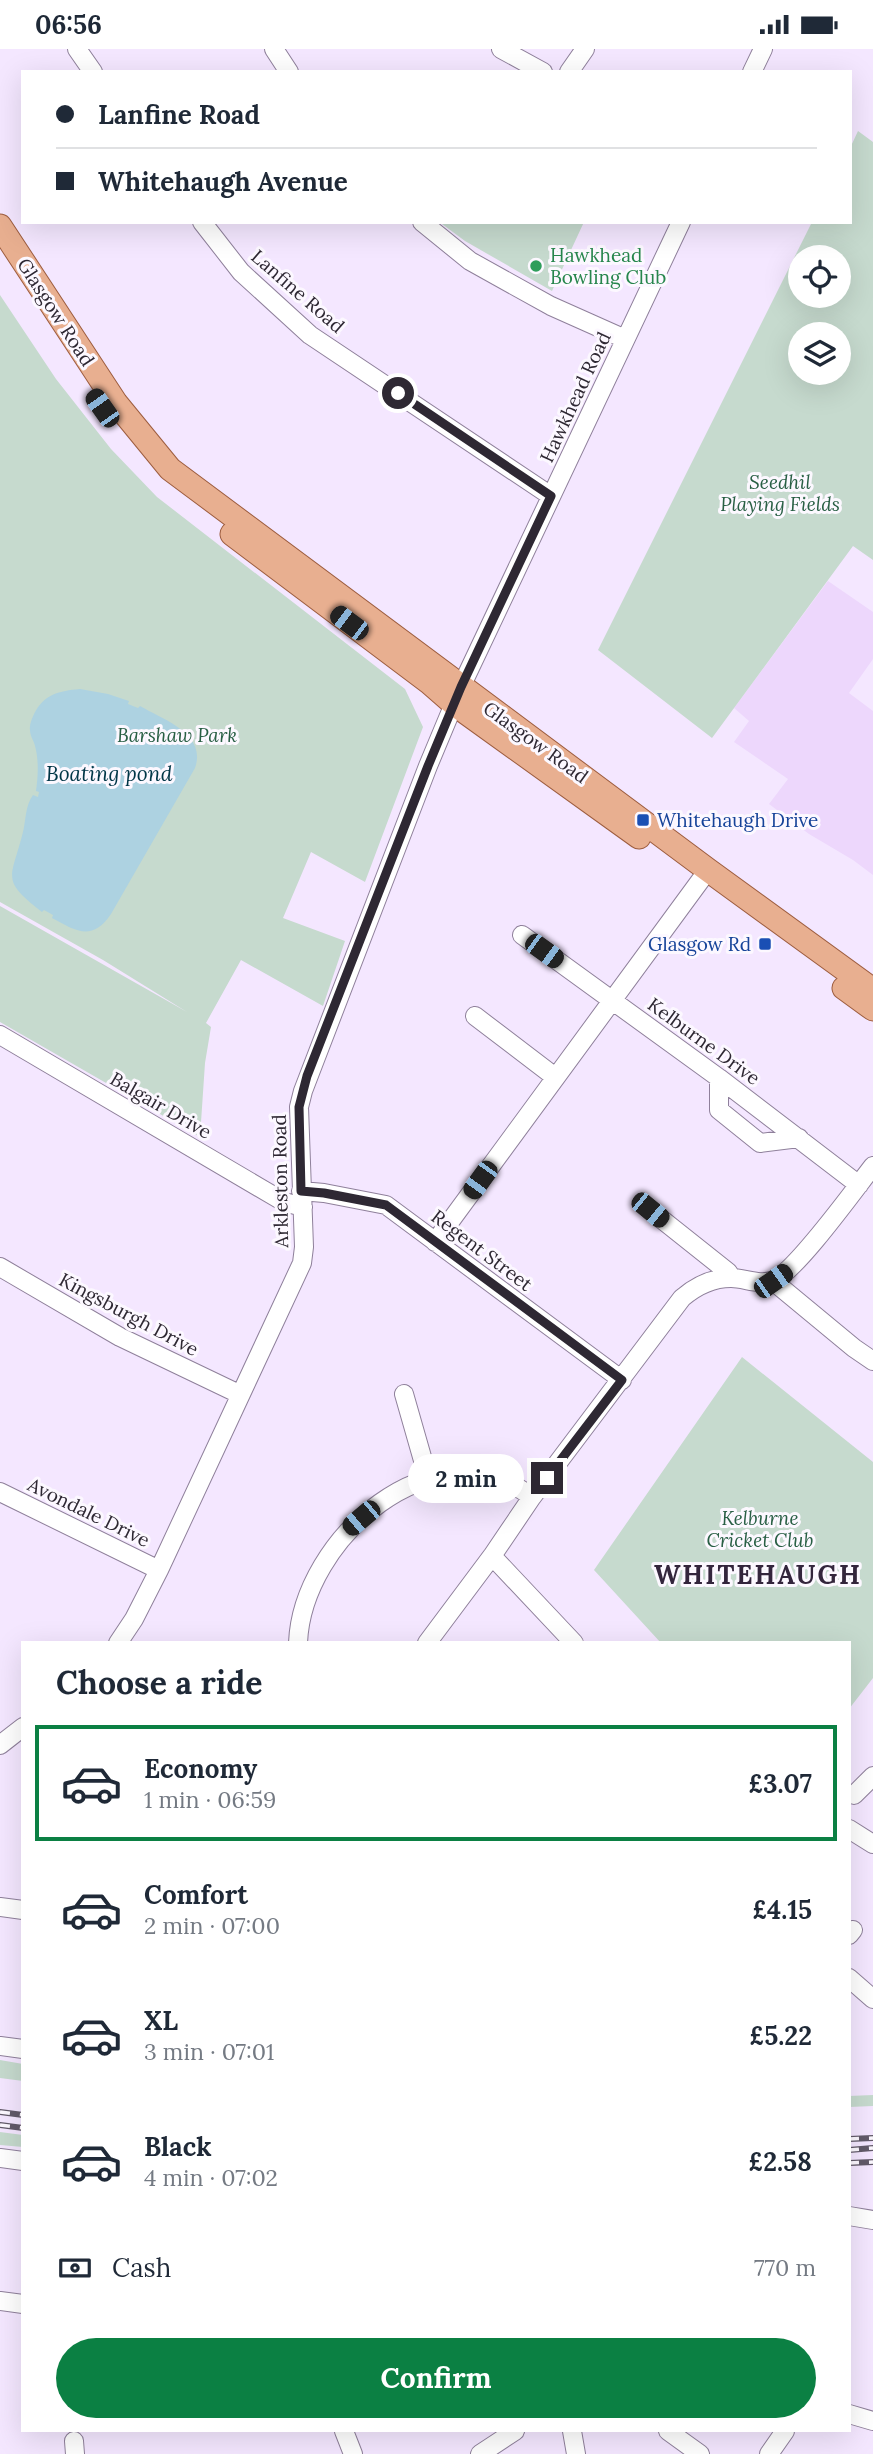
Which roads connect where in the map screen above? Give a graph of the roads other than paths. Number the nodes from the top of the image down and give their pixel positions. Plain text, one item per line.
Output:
1 (78, 49) edge
2 (274, 49) edge
3 (501, 49) edge
4 (585, 49) edge
5 (763, 49) edge
6 (92, 70) edge
7 (288, 70) edge
8 (539, 70) edge
9 (570, 70) edge
10 (753, 70) edge
11 (204, 224) edge
12 (424, 224) edge
13 (680, 224) edge
14 (0, 226) edge
15 (0, 253) edge
16 (625, 339) junction
17 (551, 496) junction
18 (458, 696) junction
19 (704, 876) junction
20 (522, 935) dead end
21 (873, 990) edge
22 (611, 1000) junction
23 (873, 1009) edge
24 (475, 1016) dead end
25 (0, 1035) edge
26 (555, 1077) junction
27 (719, 1078) junction
28 (799, 1138) junction
29 (873, 1166) edge
30 (859, 1185) junction
31 (302, 1199) junction
32 (650, 1210) dead end
33 (435, 1242) junction
34 (0, 1267) edge
35 (732, 1278) junction
36 (773, 1281) junction
37 (873, 1361) edge
38 (622, 1380) junction
39 (239, 1394) junction
40 (404, 1394) dead end
41 (428, 1478) junction
42 (0, 1492) edge
43 (532, 1497) junction
44 (492, 1556) junction
45 (159, 1570) junction
46 (119, 1641) edge
47 (298, 1641) edge
48 (428, 1641) edge
49 (571, 1641) edge
50 (21, 1729) edge
51 (0, 1745) edge
52 (873, 1776) edge
53 (854, 1795) dead end
54 (851, 1830) edge
55 (873, 1844) edge
56 (0, 1907) edge
57 (21, 1910) edge
58 (851, 1980) edge
59 (873, 1999) edge
60 (0, 2046) edge
61 (21, 2049) edge
62 (0, 2158) edge
63 (21, 2161) edge
64 (851, 2216) edge
65 (873, 2220) edge
66 (0, 2301) edge
67 (21, 2304) edge
68 (851, 2415) edge
69 (873, 2421) edge
70 (344, 2432) edge
71 (572, 2432) edge
72 (669, 2432) edge
73 (784, 2432) edge
74 (506, 2433) edge
75 (353, 2454) edge
76 (480, 2454) edge
77 (576, 2454) edge
78 (700, 2454) edge
79 (769, 2454) edge

1 - 6 street
2 - 7 street
3 - 8 street
4 - 9 street
5 - 10 street
11 - 17 street, Lanfine Road
12 - 16 street
13 - 16 street, Hawkhead Road
14 - 18 main road, Glasgow Road
15 - 18 main road, Glasgow Road
16 - 17 street, Hawkhead Road
17 - 18 street, Hawkhead Road
18 - 19 main road, Glasgow Road
18 - 31 street, Arkleston Road
19 - 21 main road, Glasgow Road
19 - 22 street
19 - 23 main road, Glasgow Road
20 - 22 street, Kelburne Drive
22 - 26 street
22 - 27 street, Kelburne Drive
24 - 26 street
25 - 31 street, Balgair Drive
26 - 33 street
27 - 28 street, Kelburne Drive
27 - 28 street
28 - 30 street, Kelburne Drive
29 - 30 street
30 - 36 street
31 - 33 street, Regent Street
31 - 39 street, Arkleston Road
32 - 35 street
33 - 38 street, Regent Street
34 - 39 street, Kingsburgh Drive
35 - 36 street
35 - 38 street
36 - 37 street
38 - 43 street
39 - 45 street, Arkleston Road
40 - 41 street
41 - 43 street
41 - 47 street
42 - 45 street, Avondale Drive
43 - 44 street
44 - 48 street
44 - 49 street
45 - 46 street, Arkleston Road
50 - 51 street
52 - 53 street
54 - 55 street
56 - 57 street
58 - 59 street
60 - 61 street
62 - 63 street
64 - 65 street
66 - 67 street
68 - 69 street
70 - 75 street
71 - 77 street
72 - 78 street
73 - 79 street
74 - 76 street

